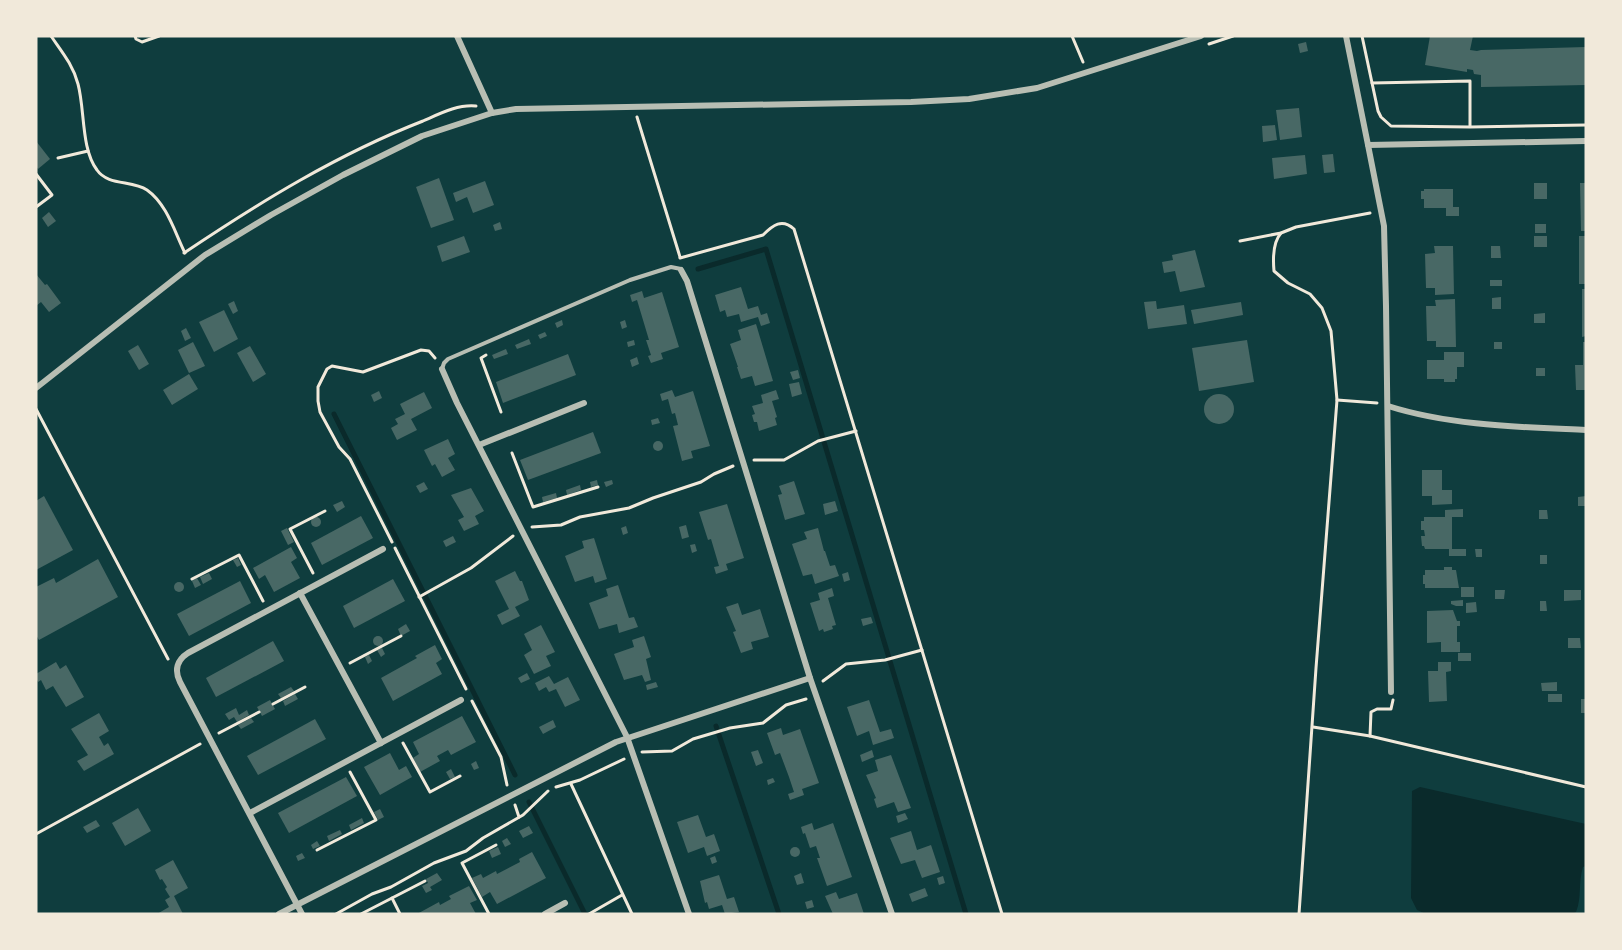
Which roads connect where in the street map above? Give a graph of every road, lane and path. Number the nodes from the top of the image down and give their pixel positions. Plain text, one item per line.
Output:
1 (51, 36) edge
2 (135, 36) edge
3 (159, 36) edge
4 (457, 36) edge
5 (1072, 36) edge
6 (1201, 36) edge
7 (1233, 36) edge
8 (1346, 36) edge
9 (1362, 36) edge
10 (1202, 46) dead end
11 (1083, 63) dead end
12 (1371, 83) junction
13 (634, 107) junction
14 (492, 113) junction
15 (1586, 125) edge
16 (1470, 127) junction
17 (1586, 141) edge
18 (1470, 143) junction
19 (1368, 145) junction
20 (88, 151) junction
21 (58, 158) dead end
22 (36, 174) edge
23 (36, 207) edge
24 (1382, 211) junction
25 (1281, 233) junction
26 (1240, 241) dead end
27 (184, 253) dead end
28 (680, 258) junction
29 (681, 270) junction
30 (491, 353) dead end
31 (442, 369) junction
32 (36, 388) edge
33 (1337, 400) junction
34 (1370, 402) dead end
35 (584, 404) dead end
36 (1388, 406) junction
37 (36, 409) edge
38 (501, 412) dead end
39 (1586, 430) edge
40 (856, 431) junction
41 (479, 445) junction
42 (512, 453) dead end
43 (743, 463) junction
44 (598, 487) dead end
45 (325, 511) dead end
46 (522, 530) junction
47 (383, 549) dead end
48 (192, 579) dead end
49 (318, 583) junction
50 (300, 593) junction
51 (421, 596) junction
52 (268, 610) junction
53 (401, 636) dead end
54 (922, 650) junction
55 (177, 665) junction
56 (341, 668) junction
57 (811, 682) junction
58 (305, 687) dead end
59 (1391, 692) joint
60 (816, 696) junction
61 (461, 700) dead end
62 (273, 704) dead end
63 (259, 712) dead end
64 (1313, 727) junction
65 (398, 734) junction
66 (1370, 736) junction
67 (627, 737) junction
68 (210, 738) junction
69 (381, 743) junction
70 (634, 754) junction
71 (345, 762) junction
72 (460, 776) dead end
73 (571, 784) junction
74 (1586, 787) edge
75 (511, 795) junction
76 (250, 813) junction
77 (519, 817) junction
78 (36, 834) edge
79 (496, 845) dead end
80 (317, 850) dead end
81 (425, 881) dead end
82 (622, 895) junction
83 (392, 898) junction
84 (565, 903) dead end
85 (297, 904) junction
86 (591, 913) edge
87 (279, 914) edge
88 (302, 914) edge
89 (336, 914) edge
90 (361, 914) edge
91 (400, 914) edge
92 (489, 914) edge
93 (544, 914) edge
94 (632, 914) edge
95 (689, 914) edge
96 (892, 914) edge
97 (1002, 914) edge
98 (1299, 914) edge

1 - 20 path
2 - 3 path
4 - 14 street
5 - 11 path
6 - 13 street
7 - 10 path
8 - 19 street
9 - 12 path
12 - 16 path
12 - 16 path
13 - 14 street
13 - 28 path
14 - 32 street
15 - 16 path
16 - 18 path
17 - 18 street
18 - 19 street
19 - 24 street
20 - 21 path
20 - 27 path
22 - 23 path
24 - 25 path
24 - 36 street
25 - 26 path
25 - 33 path
28 - 29 path
28 - 40 path
29 - 31 lane
29 - 43 street
30 - 38 path
31 - 41 street
31 - 51 path
33 - 34 path
33 - 64 path
35 - 41 street
36 - 39 street
36 - 59 street
37 - 55 path
40 - 43 path
40 - 54 path
41 - 46 street
42 - 44 path
43 - 46 path
43 - 57 street
45 - 49 path
46 - 51 path
46 - 67 street
47 - 49 street
48 - 52 path
49 - 50 street
50 - 52 street
50 - 56 street
51 - 75 path
52 - 55 street
53 - 56 path
54 - 57 path
54 - 97 path
55 - 68 street
56 - 69 street
57 - 60 street
57 - 67 street
58 - 62 path
59 - 66 path
60 - 70 path
60 - 96 street
61 - 65 street
63 - 68 path
64 - 66 path
64 - 98 path
65 - 69 street
65 - 72 path
66 - 74 path
67 - 70 street
67 - 75 street
68 - 76 street
68 - 78 path
69 - 71 street
70 - 73 path
70 - 95 street
71 - 76 street
71 - 80 path
73 - 77 path
73 - 82 path
75 - 77 path
75 - 85 street
76 - 85 street
77 - 89 path
79 - 92 path
81 - 83 path
82 - 86 path
82 - 94 path
83 - 90 path
83 - 91 path
84 - 93 street
85 - 87 street
85 - 88 street

